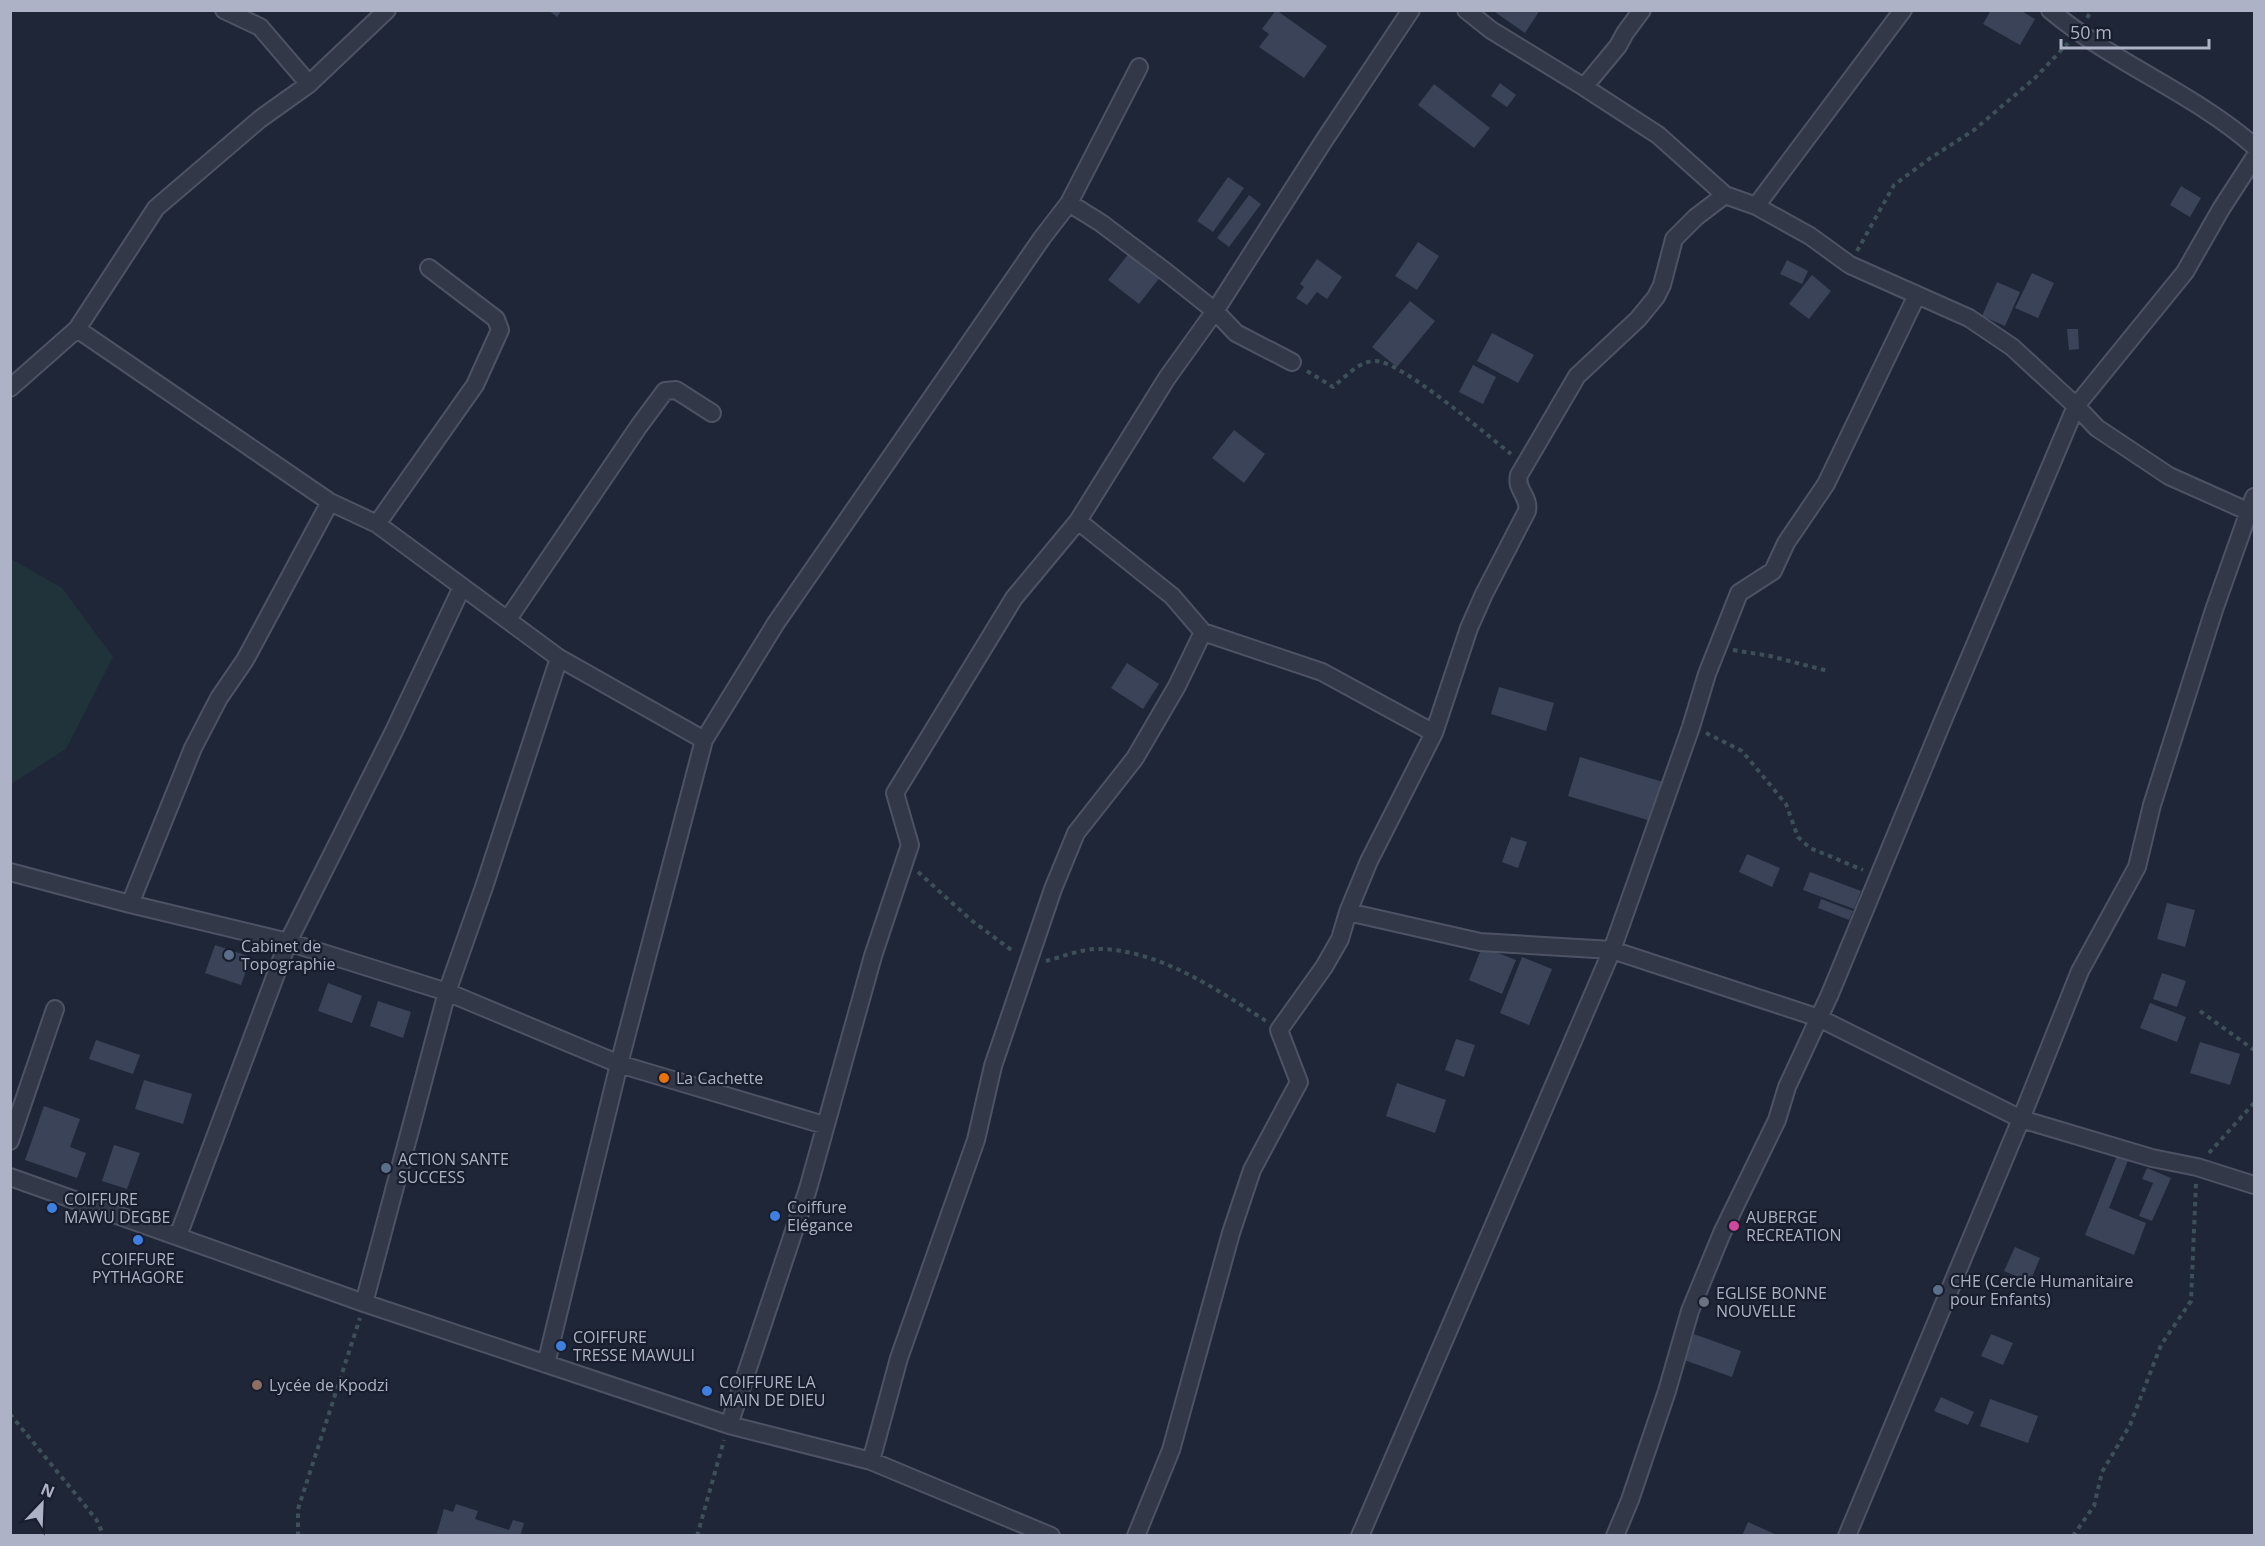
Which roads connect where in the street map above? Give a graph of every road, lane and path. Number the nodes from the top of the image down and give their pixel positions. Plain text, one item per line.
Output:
1 (224, 10) edge
2 (387, 10) edge
3 (1411, 10) edge
4 (1466, 10) edge
5 (1642, 10) edge
6 (1903, 10) edge
7 (2050, 10) edge
8 (2092, 10) edge
9 (2076, 32) junction
10 (1139, 67) dead end
11 (309, 84) junction
12 (1584, 87) junction
13 (2254, 147) edge
14 (2254, 158) edge
15 (1725, 195) junction
16 (1069, 203) junction
17 (1756, 206) junction
18 (1850, 265) junction
19 (429, 268) dead end
20 (1917, 295) junction
21 (1215, 311) junction
22 (77, 329) junction
23 (1292, 362) joint
24 (10, 388) edge
25 (2076, 406) junction
26 (712, 413) dead end
27 (1526, 466) junction
28 (330, 502) junction
29 (2252, 507) edge
30 (1078, 521) junction
31 (377, 524) junction
32 (462, 587) junction
33 (508, 618) junction
34 (1203, 632) junction
35 (1718, 646) junction
36 (559, 658) junction
37 (1828, 671) dead end
38 (1691, 727) junction
39 (1434, 734) junction
40 (704, 740) junction
41 (910, 865) dead end
42 (10, 872) edge
43 (1878, 876) junction
44 (130, 904) junction
45 (1348, 912) junction
46 (288, 942) junction
47 (1611, 950) junction
48 (1029, 965) junction
49 (447, 992) junction
50 (55, 1009) dead end
51 (2200, 1011) dead end
52 (1819, 1018) junction
53 (1279, 1030) junction
54 (2254, 1050) edge
55 (619, 1064) junction
56 (2254, 1103) edge
57 (2021, 1119) junction
58 (824, 1125) junction
59 (10, 1142) edge
60 (2197, 1167) junction
61 (10, 1177) edge
62 (2254, 1185) edge
63 (178, 1236) junction
64 (364, 1303) junction
65 (546, 1364) junction
66 (10, 1414) edge
67 (729, 1425) junction
68 (872, 1461) junction
69 (104, 1536) edge
70 (298, 1536) edge
71 (697, 1536) edge
72 (1051, 1536) edge
73 (1136, 1536) edge
74 (1360, 1536) edge
75 (1615, 1536) edge
76 (1847, 1536) edge
77 (2073, 1536) edge

1 - 11 street
2 - 11 street
3 - 21 street
4 - 12 street
5 - 12 street
6 - 17 street
7 - 9 street
8 - 9 path
9 - 13 street
9 - 18 path
10 - 16 street
11 - 22 street
12 - 15 street
14 - 25 street
15 - 17 street
15 - 27 street
16 - 21 street
16 - 40 street
17 - 18 street
18 - 20 street
19 - 31 street
20 - 25 street
20 - 35 street
21 - 23 street
21 - 30 street
22 - 24 street
22 - 28 street
23 - 27 path
25 - 29 street
25 - 43 street
26 - 33 street
27 - 39 street
28 - 31 street
28 - 44 street
29 - 57 street
30 - 34 street
30 - 58 street
31 - 32 street
32 - 33 street
32 - 46 street
33 - 36 street
34 - 39 street
34 - 48 street
35 - 37 path
35 - 38 street
36 - 40 street
36 - 49 street
38 - 43 path
38 - 47 street
39 - 45 street
40 - 55 street
41 - 48 path
42 - 44 street
43 - 52 street
44 - 46 street
45 - 47 street
45 - 53 street
46 - 49 street
46 - 63 street
47 - 52 street
47 - 74 street
48 - 53 path
48 - 68 street
49 - 55 street
49 - 64 street
50 - 59 street
51 - 54 path
52 - 57 street
52 - 75 street
53 - 73 street
55 - 58 street
55 - 65 street
56 - 60 path
57 - 60 street
57 - 76 street
58 - 67 street
60 - 62 street
60 - 77 path
61 - 63 street
63 - 64 street
64 - 65 street
64 - 70 path
65 - 67 street
66 - 69 path
67 - 68 street
67 - 71 path
68 - 72 street

